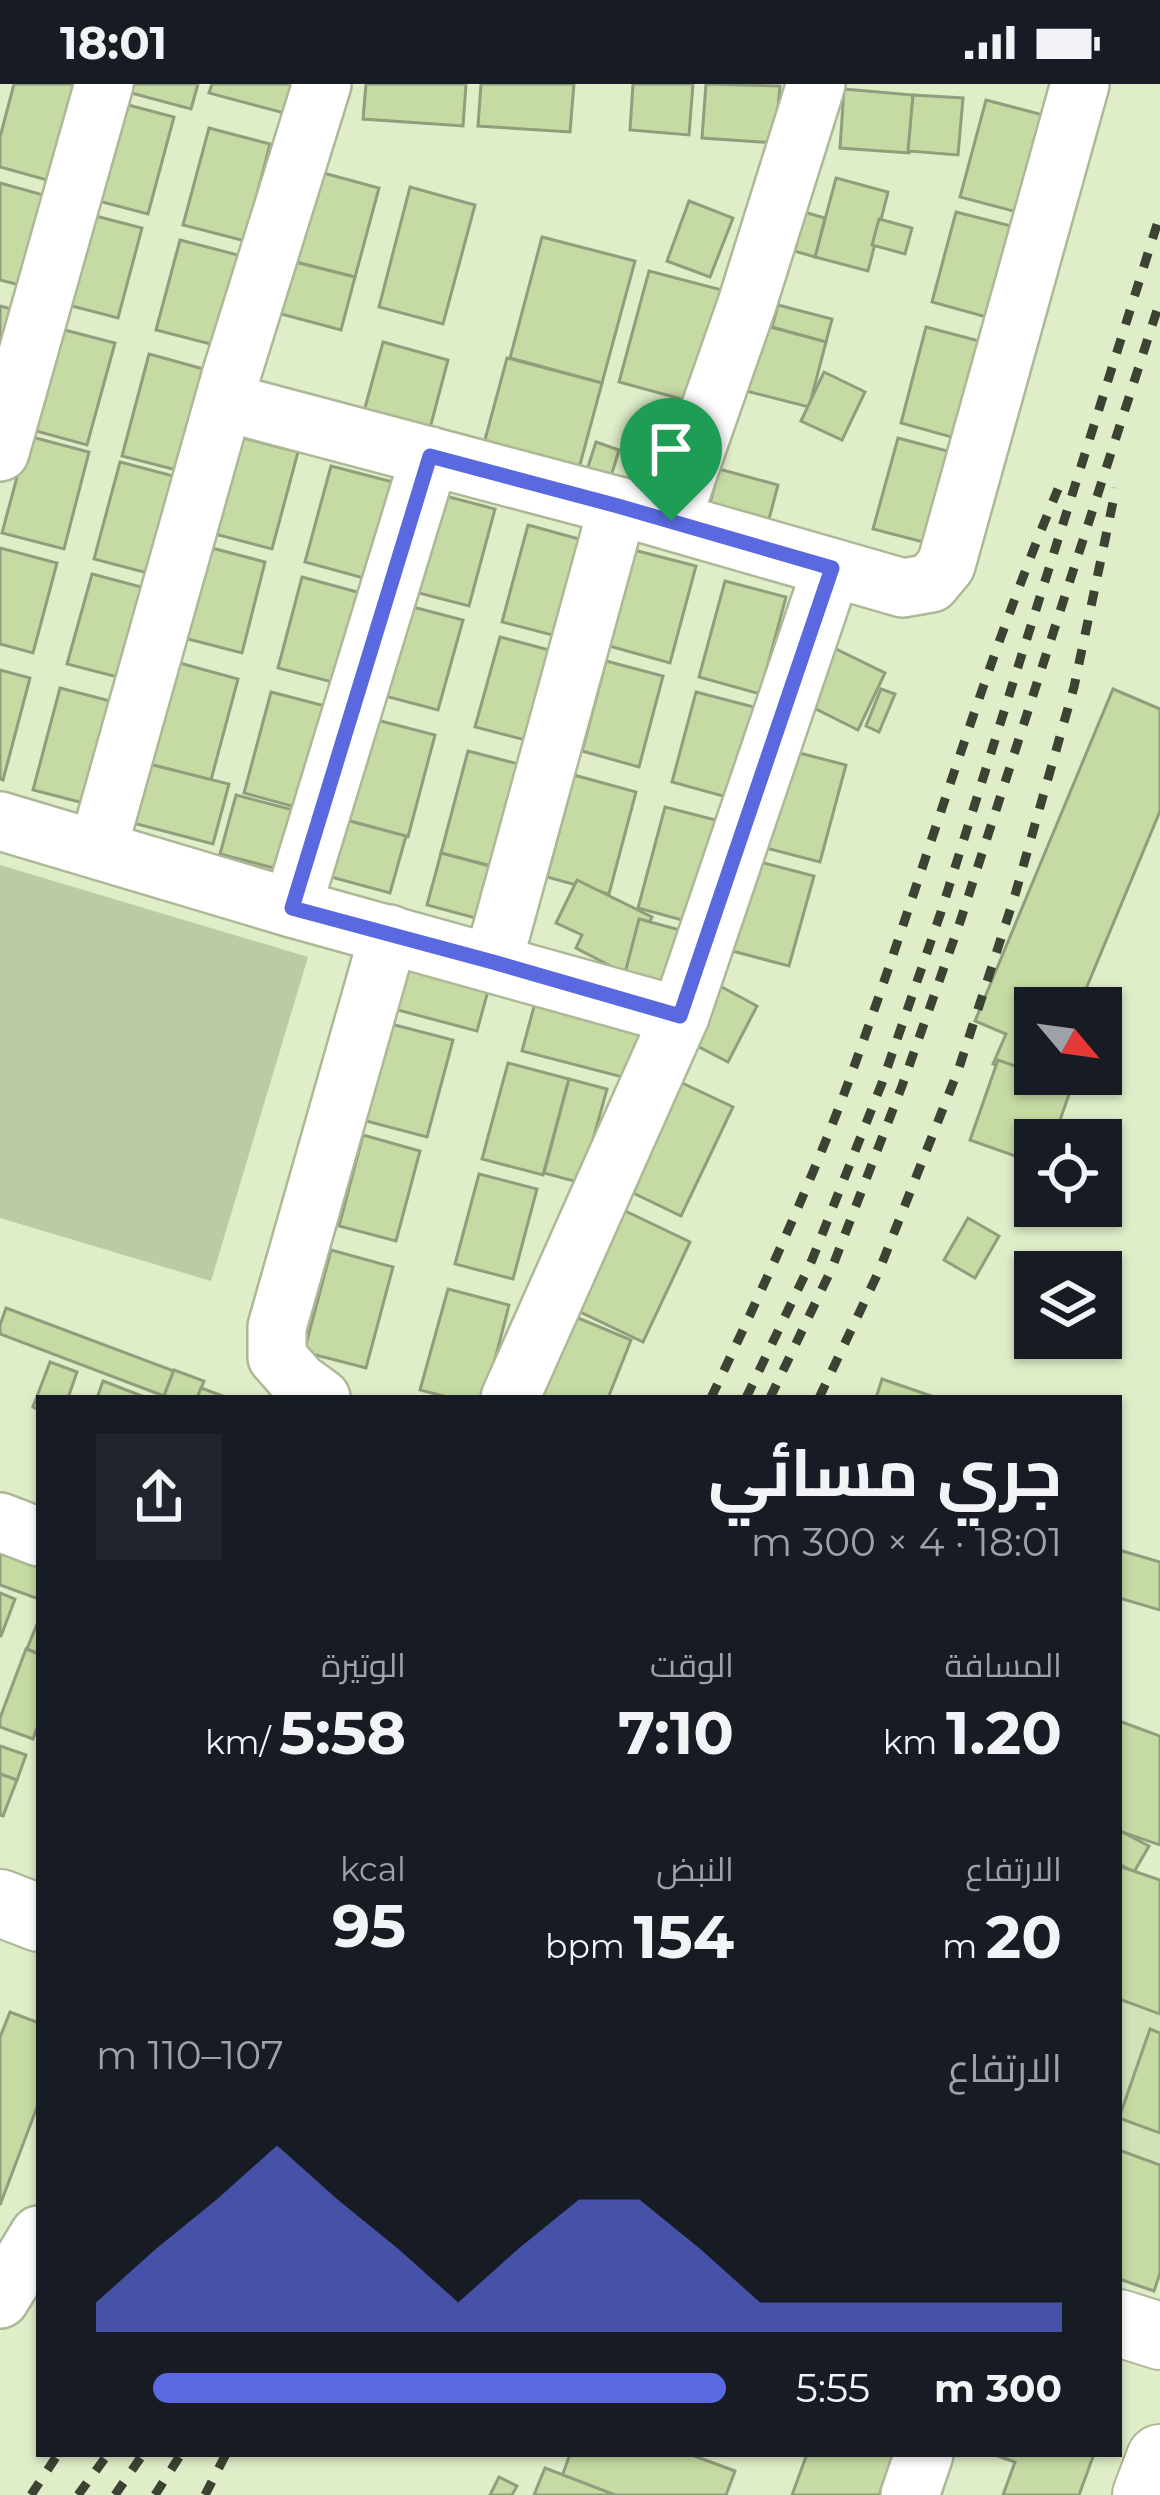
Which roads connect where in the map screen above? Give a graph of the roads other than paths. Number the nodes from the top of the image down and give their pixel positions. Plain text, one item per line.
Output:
1 (104, 84) edge
2 (322, 84) edge
3 (816, 84) edge
4 (1080, 84) edge
5 (225, 402) junction
6 (0, 452) edge
7 (430, 456) junction
8 (645, 514) junction
9 (832, 568) junction
10 (0, 821) edge
11 (98, 848) junction
12 (292, 908) junction
13 (388, 934) junction
14 (493, 962) junction
15 (680, 1016) junction
16 (317, 1395) edge
17 (510, 1395) edge
18 (0, 1522) edge
19 (36, 1536) edge
20 (0, 1903) edge
21 (36, 1917) edge
22 (36, 2240) edge
23 (0, 2299) edge
24 (1122, 2324) edge
25 (1160, 2336) edge
26 (923, 2457) edge
27 (1160, 2458) edge
28 (910, 2495) edge
29 (1146, 2495) edge

1 - 6 street
2 - 5 street
3 - 8 street
4 - 9 street
5 - 7 street
5 - 11 street
7 - 8 street
7 - 12 street
8 - 9 street
8 - 14 street
9 - 15 street
10 - 11 street
11 - 12 street
12 - 13 street
13 - 14 street
13 - 16 street
14 - 15 street
15 - 17 street
18 - 19 street
20 - 21 main road
22 - 23 street
24 - 25 main road
26 - 28 street
27 - 29 main road

